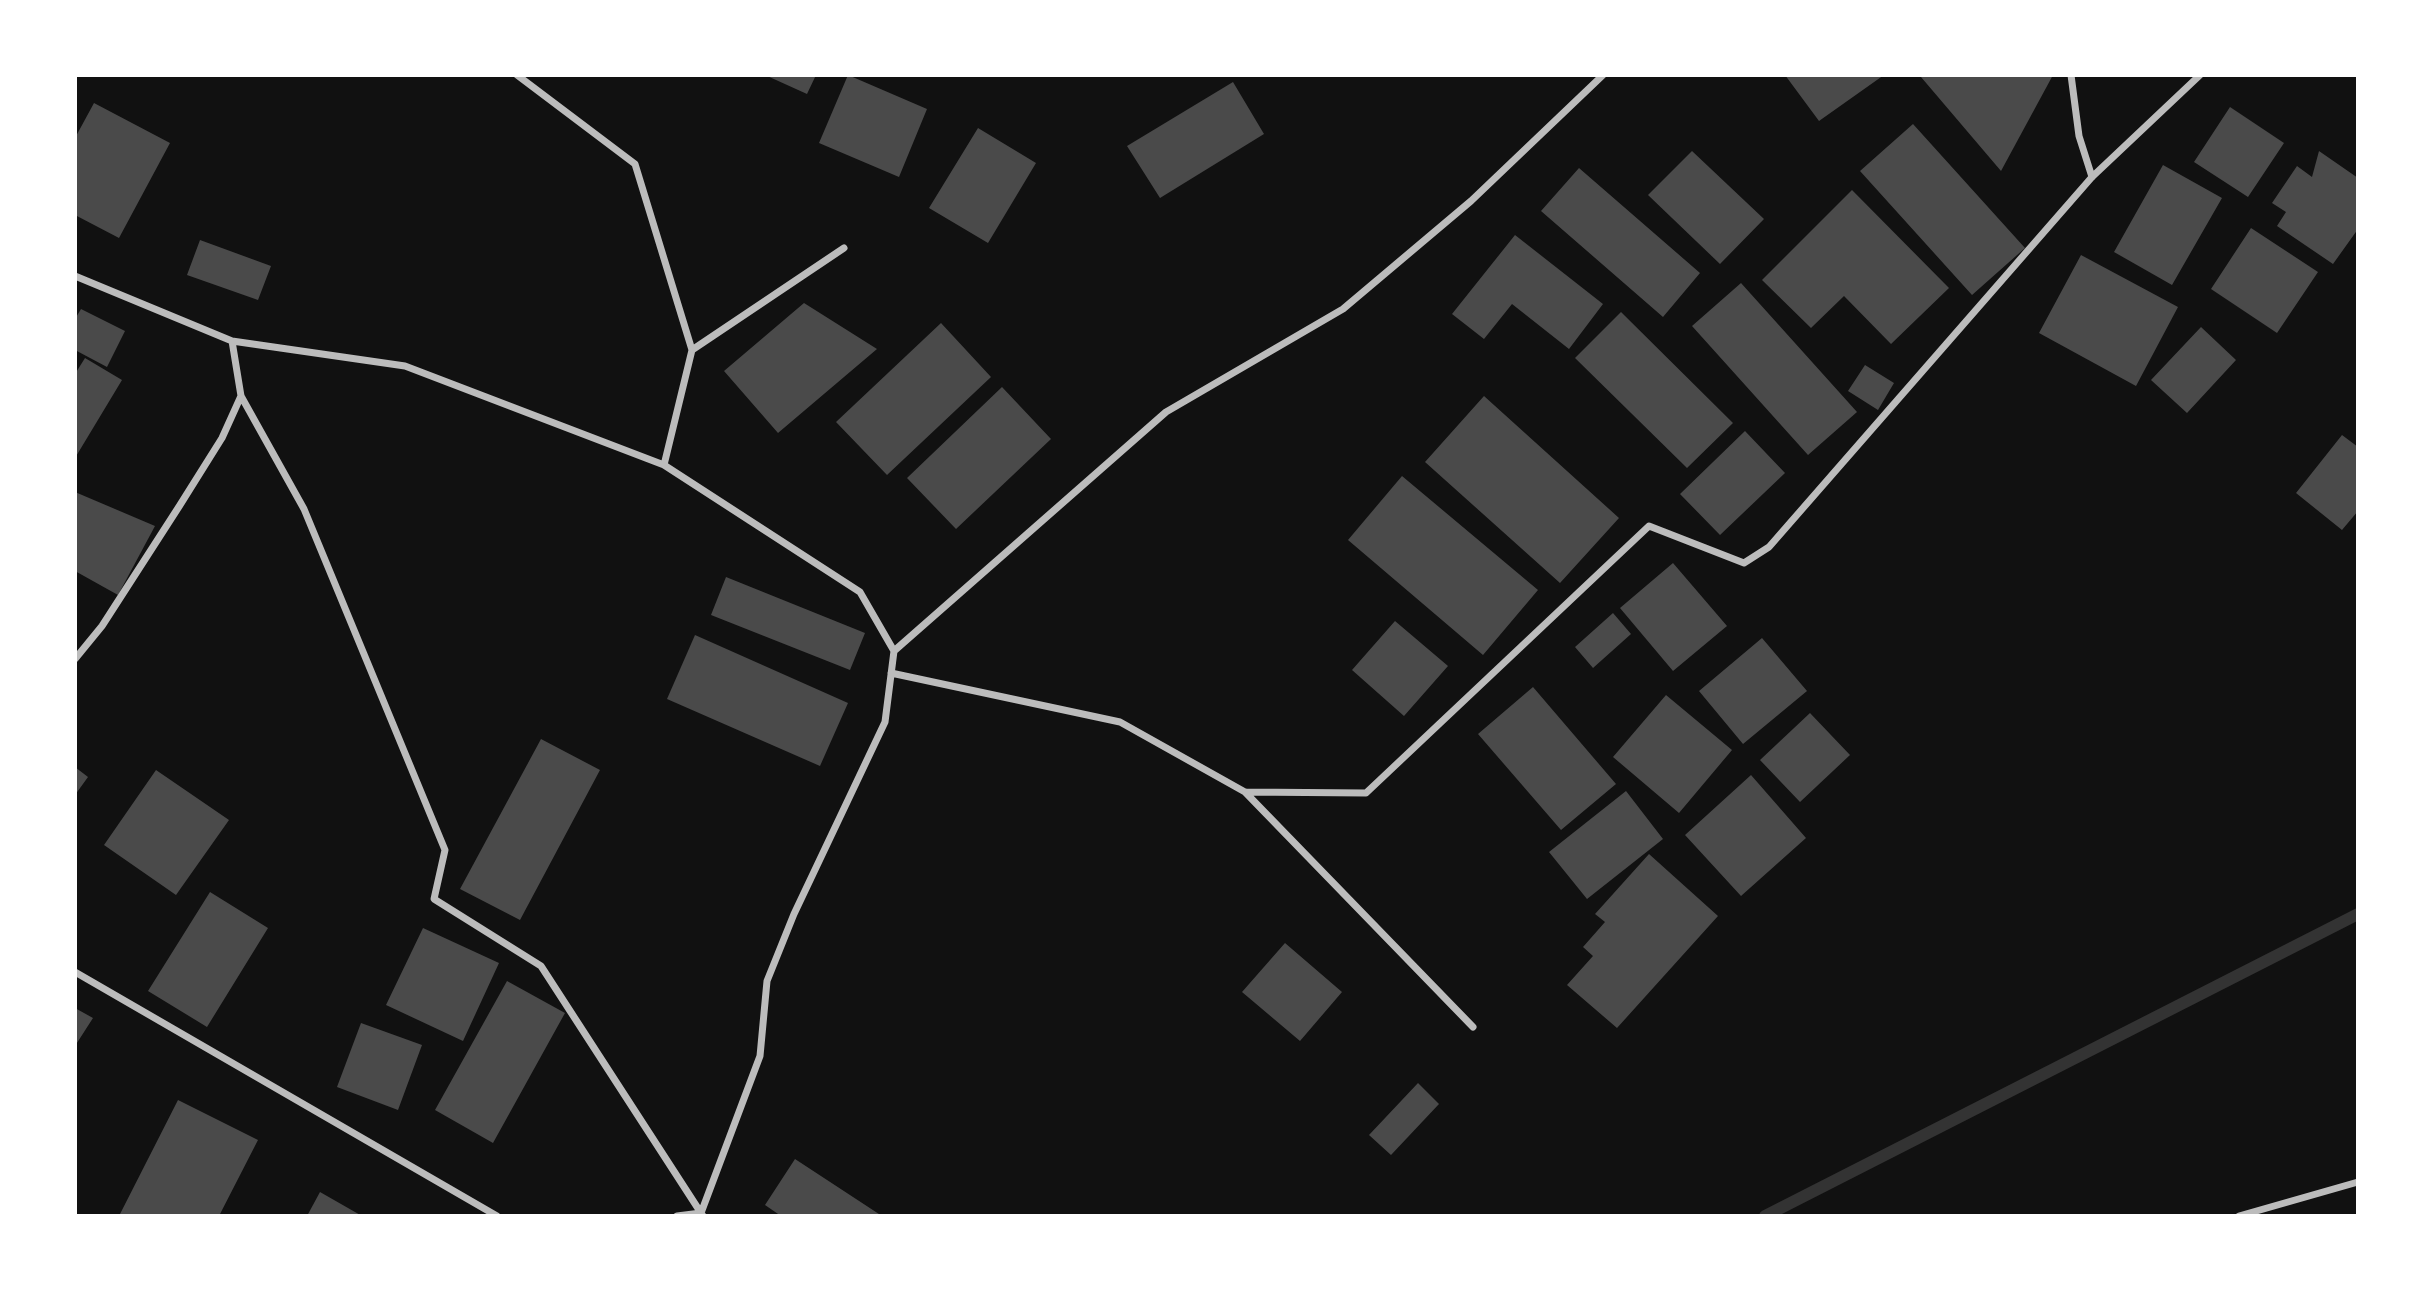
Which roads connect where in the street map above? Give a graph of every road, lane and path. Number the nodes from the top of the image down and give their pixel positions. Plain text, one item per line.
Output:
1 (517, 75) edge
2 (1603, 75) edge
3 (2071, 75) edge
4 (2200, 75) edge
5 (2092, 177) junction
6 (844, 248) dead end
7 (75, 276) edge
8 (232, 341) junction
9 (692, 350) junction
10 (241, 396) junction
11 (664, 465) junction
12 (894, 651) junction
13 (75, 659) edge
14 (891, 673) junction
15 (1245, 792) junction
16 (75, 972) edge
17 (1473, 1027) dead end
18 (2358, 1182) edge
19 (702, 1214) edge
20 (497, 1216) edge
21 (677, 1216) edge
22 (2239, 1216) edge

1 - 9 street
2 - 12 street
3 - 5 street
4 - 5 street
5 - 15 street
6 - 9 street
7 - 8 street
8 - 10 street
8 - 11 street
9 - 11 street
10 - 13 street
10 - 19 street
11 - 12 street
12 - 14 street
14 - 15 street
14 - 19 street
15 - 17 street
16 - 20 street
18 - 22 street
19 - 21 street

